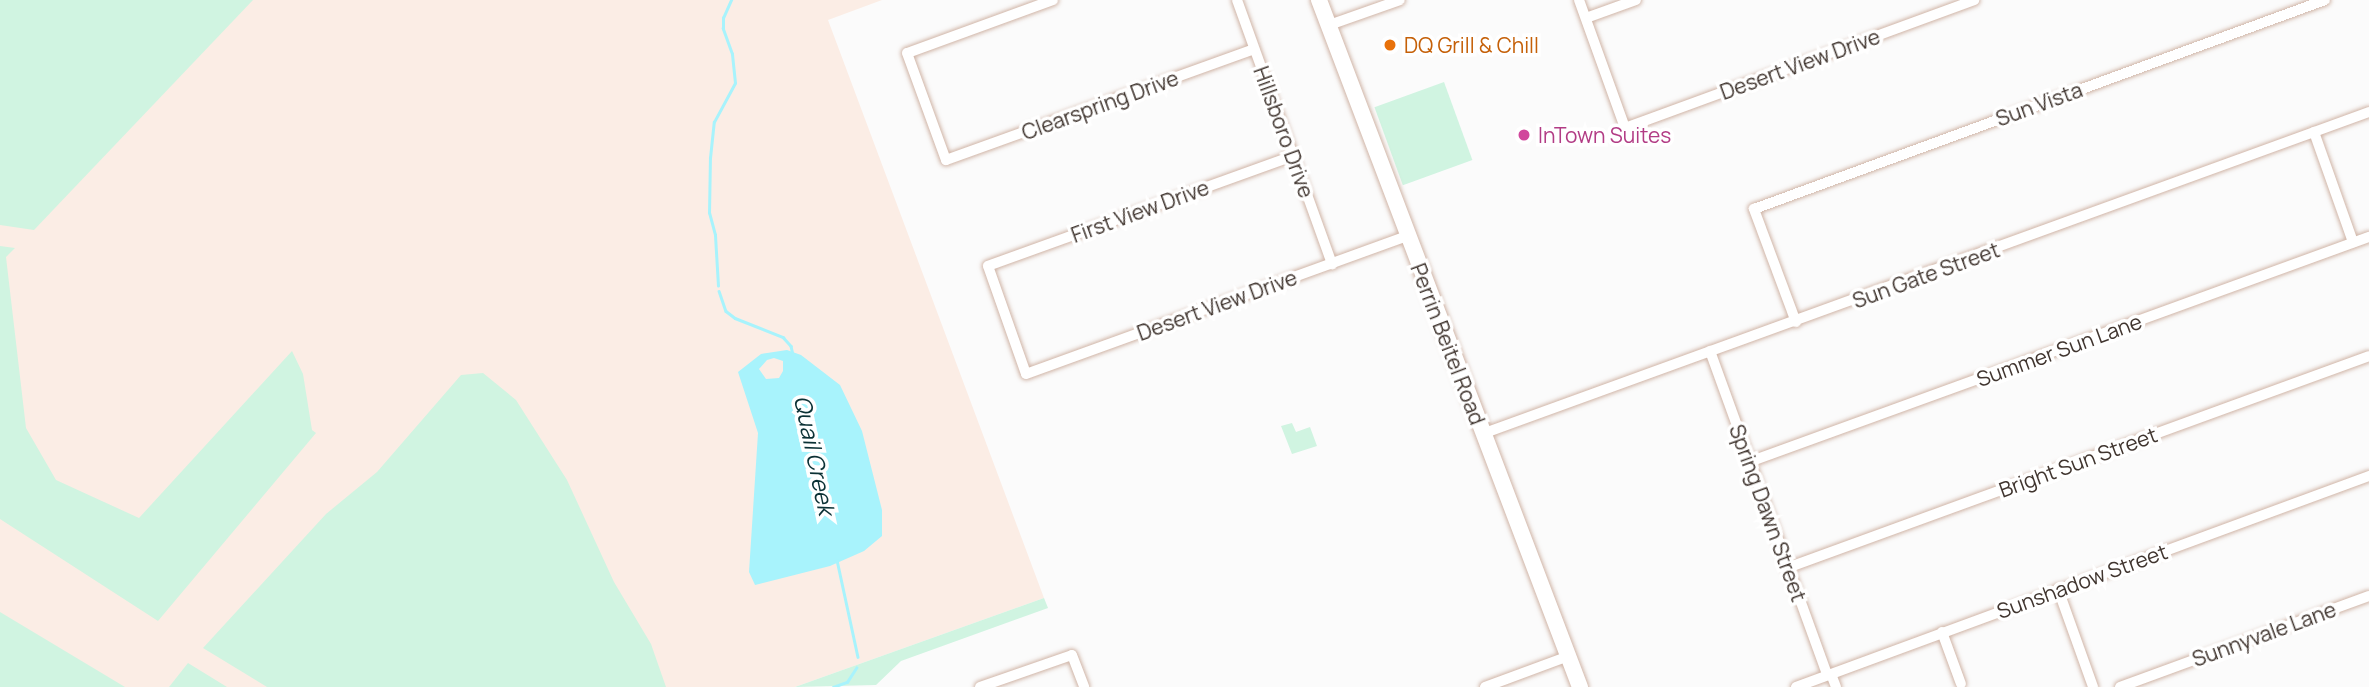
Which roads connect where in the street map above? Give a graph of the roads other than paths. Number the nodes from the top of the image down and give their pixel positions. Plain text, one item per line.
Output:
1 (1053, 0) edge
2 (1237, 0) edge
3 (1319, 0) edge
4 (1400, 0) edge
5 (1579, 0) edge
6 (1636, 0) edge
7 (1974, 0) edge
8 (2325, 0) edge
9 (1586, 18) junction
10 (1329, 25) junction
11 (1254, 49) junction
12 (2369, 112) edge
13 (2314, 132) junction
14 (1293, 156) junction
15 (1408, 236) junction
16 (2369, 237) edge
17 (2353, 242) junction
18 (1332, 264) junction
19 (1796, 322) junction
20 (1710, 351) junction
21 (2369, 356) edge
22 (1026, 374) joint
23 (1482, 434) junction
24 (1749, 463) junction
25 (2369, 476) edge
26 (1787, 568) junction
27 (2057, 589) junction
28 (2369, 596) edge
29 (1942, 632) junction
30 (1569, 656) junction
31 (1829, 675) junction
32 (1961, 684) dead end
33 (980, 687) edge
34 (1084, 687) edge
35 (1485, 687) edge
36 (1580, 687) edge
37 (1796, 687) edge
38 (1836, 687) edge
39 (2093, 687) edge
40 (2120, 687) edge

1 - 11 street, Clearspring Drive
2 - 11 street, Hillsboro Drive
3 - 10 main road, Perrin Beitel Road
4 - 10 street
5 - 9 street
6 - 9 street
7 - 9 street, Desert View Drive
8 - 19 street, Sun Vista
10 - 15 main road, Perrin Beitel Road
11 - 14 street, Hillsboro Drive
12 - 13 street, Sun Gate Street
13 - 17 street
13 - 19 street, Sun Gate Street
14 - 18 street, Hillsboro Drive
14 - 22 street, First View Drive
15 - 18 street, Desert View Drive
15 - 23 main road, Perrin Beitel Road
16 - 17 street, Summer Sun Lane
17 - 24 street, Summer Sun Lane
18 - 22 street, Desert View Drive
19 - 20 street, Sun Gate Street
20 - 23 street, Sun Gate Street
20 - 24 street, Spring Dawn Street
21 - 26 street, Bright Sun Street
23 - 30 main road, Perrin Beitel Road
24 - 26 street, Spring Dawn Street
25 - 27 street, Sunshadow Street
26 - 31 street, Spring Dawn Street
27 - 29 street, Sunshadow Street
27 - 39 street
28 - 40 street, Sunnyvale Lane
29 - 31 street, Sunshadow Street
29 - 32 street
30 - 35 street
30 - 36 main road, Perrin Beitel Road
31 - 37 street, Sunshadow Street
31 - 38 street, Spring Dawn Street
33 - 34 street

